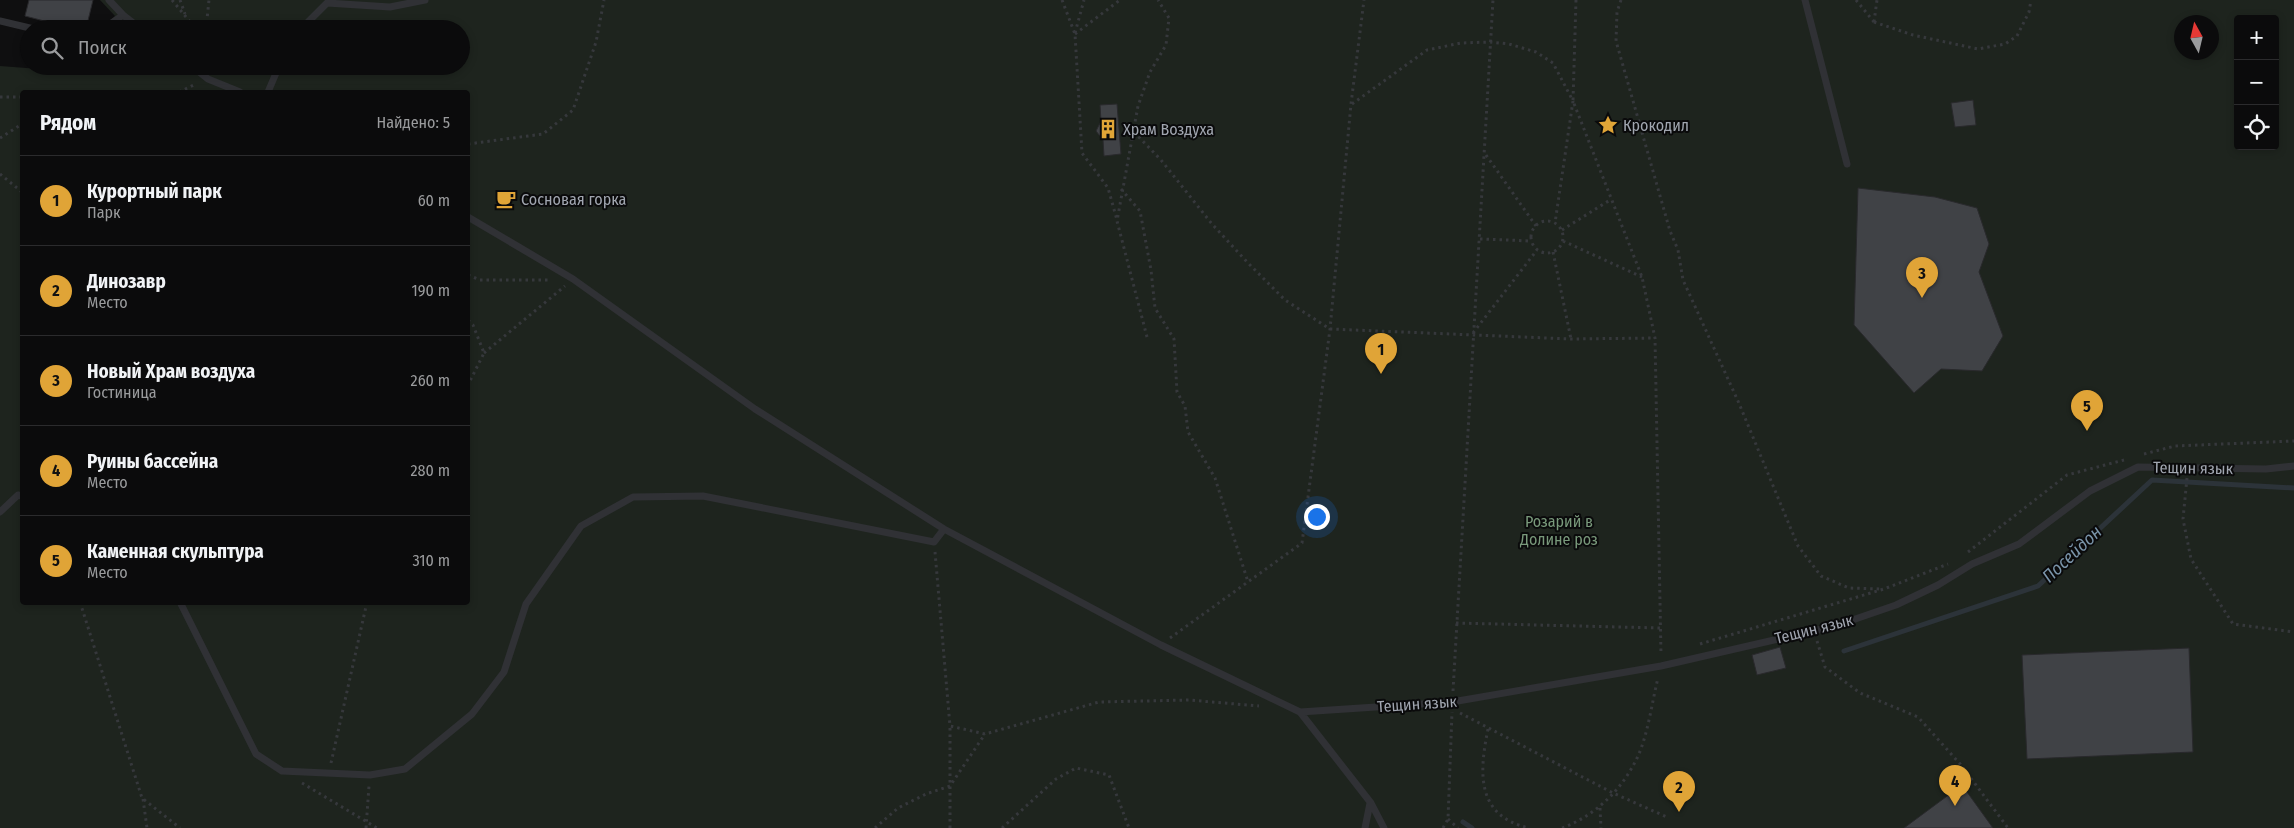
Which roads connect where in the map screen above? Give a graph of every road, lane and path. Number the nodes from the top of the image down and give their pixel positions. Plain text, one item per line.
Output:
1 (109, 0) edge
2 (172, 0) edge
3 (180, 0) edge
4 (209, 0) edge
5 (425, 0) edge
6 (604, 0) edge
7 (1062, 0) edge
8 (1084, 0) edge
9 (1120, 0) edge
10 (1158, 0) edge
11 (1364, 0) edge
12 (1493, 0) edge
13 (1576, 0) edge
14 (1621, 0) edge
15 (1805, 0) edge
16 (1856, 0) edge
17 (1877, 0) edge
18 (2031, 0) edge
19 (123, 15) junction
20 (186, 17) junction
21 (116, 20) edge
22 (130, 20) edge
23 (188, 20) edge
24 (207, 20) edge
25 (310, 20) edge
26 (0, 21) edge
27 (1874, 22) junction
28 (20, 26) edge
29 (1075, 34) junction
30 (1490, 42) junction
31 (203, 75) edge
32 (276, 75) edge
33 (208, 79) junction
34 (183, 90) edge
35 (235, 90) edge
36 (269, 90) edge
37 (0, 97) edge
38 (20, 97) edge
39 (1573, 101) junction
40 (1351, 104) junction
41 (20, 125) edge
42 (1134, 132) junction
43 (0, 138) edge
44 (470, 144) edge
45 (1485, 154) junction
46 (1847, 164) dead end
47 (0, 174) edge
48 (1121, 188) junction
49 (20, 190) edge
50 (1610, 200) junction
51 (470, 218) edge
52 (1117, 221) junction
53 (1555, 223) junction
54 (1536, 226) junction
55 (1562, 230) junction
56 (1480, 239) junction
57 (1532, 241) junction
58 (1563, 241) junction
59 (1537, 250) junction
60 (1553, 252) junction
61 (470, 277) edge
62 (1642, 277) junction
63 (573, 279) junction
64 (470, 322) edge
65 (1330, 329) junction
66 (1473, 333) junction
67 (1147, 337) dead end
68 (1655, 338) junction
69 (1570, 339) junction
70 (484, 353) junction
71 (470, 381) edge
72 (2294, 441) edge
73 (2139, 456) dead end
74 (2130, 458) dead end
75 (2294, 466) edge
76 (2188, 467) junction
77 (20, 496) edge
78 (0, 512) edge
79 (944, 530) junction
80 (934, 542) junction
81 (1965, 554) dead end
82 (1957, 560) dead end
83 (1248, 582) junction
84 (1884, 589) junction
85 (81, 605) edge
86 (182, 605) edge
87 (366, 605) edge
88 (1456, 623) junction
89 (1660, 628) junction
90 (1814, 631) junction
91 (2294, 632) edge
92 (1161, 645) junction
93 (1691, 646) dead end
94 (1661, 666) junction
95 (1452, 702) junction
96 (1265, 706) dead end
97 (1300, 712) junction
98 (950, 726) junction
99 (1488, 729) junction
100 (985, 734) junction
101 (282, 771) junction
102 (328, 774) junction
103 (370, 775) junction
104 (950, 786) junction
105 (1613, 794) junction
106 (142, 798) junction
107 (1370, 803) junction
108 (1600, 808) junction
109 (1669, 818) dead end
110 (1448, 819) junction
111 (366, 823) junction
112 (147, 828) edge
113 (180, 828) edge
114 (366, 828) edge
115 (377, 828) edge
116 (875, 828) edge
117 (950, 828) edge
118 (1002, 828) edge
119 (1129, 828) edge
120 (1365, 828) edge
121 (1384, 828) edge
122 (1443, 828) edge
123 (1458, 828) edge
124 (1529, 828) edge
125 (1562, 828) edge
126 (1601, 828) edge
127 (2008, 828) edge

1 - 19 lane
2 - 20 path
3 - 20 path
4 - 24 path
5 - 25 lane
6 - 44 path
7 - 29 path
8 - 29 path
9 - 29 path
10 - 42 path
11 - 40 path
12 - 30 path
13 - 39 path
14 - 84 path
15 - 46 lane
16 - 27 path
17 - 27 path
18 - 27 path
19 - 21 lane
19 - 22 lane
20 - 23 path
26 - 28 lane
29 - 52 path
30 - 39 path
30 - 40 path
30 - 45 path
31 - 33 lane
32 - 36 lane
33 - 34 path
33 - 35 lane
37 - 38 path
39 - 50 path
39 - 53 path
40 - 65 path
41 - 43 path
42 - 48 path
42 - 65 path
45 - 54 path
45 - 56 path
47 - 49 path
48 - 52 path
48 - 83 path
50 - 55 path
50 - 62 path
51 - 63 lane
52 - 67 path
53 - 54 path
53 - 55 path
54 - 57 path
55 - 58 path
56 - 57 path
56 - 66 path
57 - 59 path
58 - 60 path
58 - 62 path
59 - 60 path
59 - 66 path
60 - 69 path
61 - 63 path
62 - 68 path
63 - 70 path
63 - 79 lane
64 - 70 path
65 - 66 path
65 - 83 path
66 - 69 path
66 - 88 path
68 - 69 path
68 - 89 path
70 - 71 path
72 - 73 path
74 - 81 path
75 - 76 lane, Тещин язык
76 - 90 lane, Тещин язык
76 - 91 path
77 - 78 lane
79 - 80 lane
79 - 92 lane
80 - 98 path
80 - 103 lane
82 - 84 path
83 - 92 path
84 - 93 path
85 - 106 path
86 - 101 lane
87 - 102 path
88 - 89 path
88 - 95 path
89 - 94 path
90 - 94 lane, Тещин язык
90 - 127 path
92 - 97 lane
94 - 95 lane, Тещин язык
94 - 105 path
95 - 97 lane, Тещин язык
95 - 99 path
95 - 110 path
96 - 100 path
97 - 107 lane
98 - 100 path
98 - 104 path
99 - 105 path
99 - 124 path
100 - 104 path
101 - 102 lane
101 - 111 path
102 - 103 lane
103 - 111 path
104 - 116 path
104 - 117 path
105 - 108 path
105 - 109 path
106 - 112 path
106 - 113 path
107 - 120 lane
107 - 121 lane
108 - 125 path
108 - 126 path
110 - 122 path
110 - 123 path
111 - 114 path
111 - 115 path
118 - 119 path

